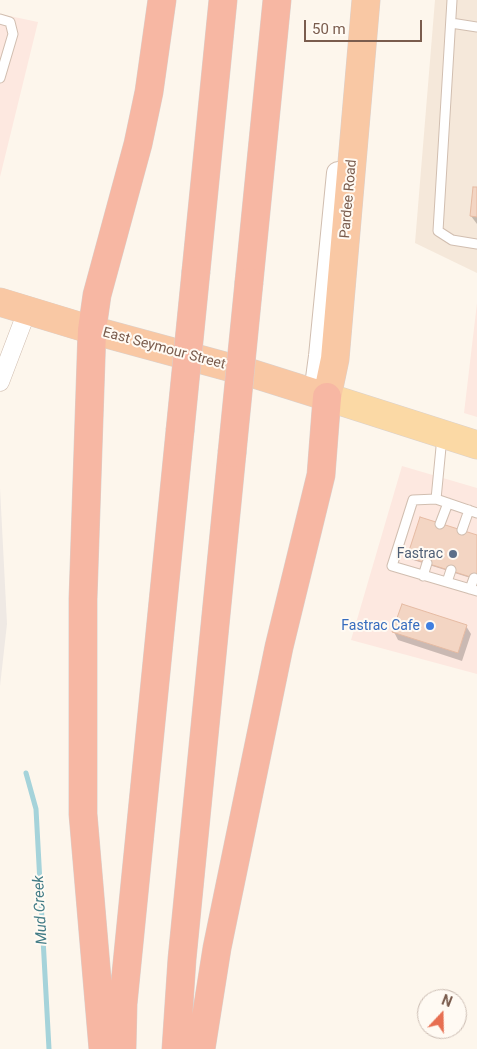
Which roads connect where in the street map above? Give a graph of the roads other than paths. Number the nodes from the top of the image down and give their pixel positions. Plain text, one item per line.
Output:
1 (162, 0) edge
2 (223, 0) edge
3 (277, 0) edge
4 (354, 0) edge
5 (366, 0) edge
6 (452, 0) edge
7 (0, 19) edge
8 (451, 23) junction
9 (477, 27) edge
10 (0, 78) edge
11 (477, 244) edge
12 (0, 302) edge
13 (27, 311) junction
14 (92, 330) junction
15 (0, 382) edge
16 (321, 395) junction
17 (442, 434) junction
18 (477, 446) edge
19 (436, 499) junction
20 (448, 503) junction
21 (473, 511) edge
22 (440, 524) dead end
23 (462, 530) dead end
24 (427, 563) dead end
25 (451, 570) dead end
26 (423, 576) junction
27 (474, 578) dead end
28 (447, 582) junction
29 (473, 590) edge
30 (103, 1049) edge
31 (122, 1049) edge
32 (176, 1049) edge
33 (200, 1049) edge

1 - 14 highway
2 - 31 highway, bridge
3 - 32 highway, bridge
4 - 16 street, Pardee Road
5 - 16 highway, Pardee Road
6 - 8 lane
7 - 10 lane
8 - 9 lane
8 - 11 lane
12 - 13 highway, East Seymour Street
13 - 14 highway, East Seymour Street
13 - 15 street
14 - 16 highway, East Seymour Street
14 - 30 highway
16 - 17 main road
16 - 33 highway
17 - 18 main road
17 - 19 lane
19 - 20 lane
19 - 26 lane
20 - 21 lane
20 - 22 lane
21 - 23 lane
24 - 26 lane
25 - 28 lane
26 - 28 lane
27 - 29 lane
28 - 29 lane

